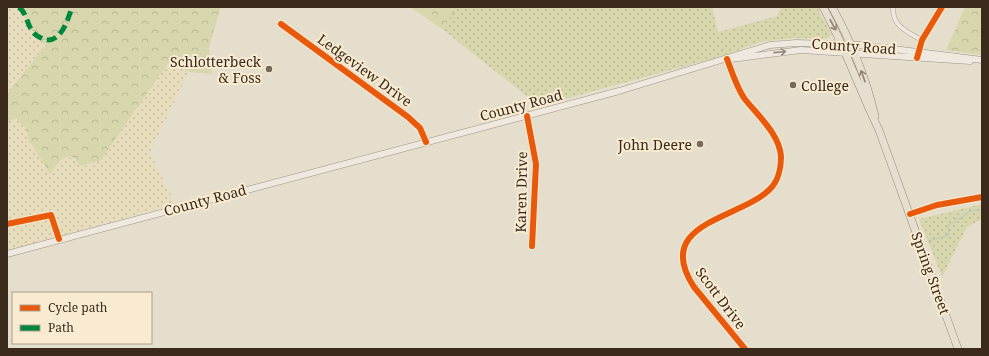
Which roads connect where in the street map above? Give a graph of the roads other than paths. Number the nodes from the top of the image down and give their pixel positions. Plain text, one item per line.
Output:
1 (823, 7) edge
2 (832, 7) edge
3 (893, 7) edge
4 (942, 7) edge
5 (281, 24) dead end
6 (922, 40) junction
7 (843, 44) junction
8 (851, 45) junction
9 (918, 51) junction
10 (846, 52) junction
11 (854, 53) junction
12 (917, 58) junction
13 (727, 59) junction
14 (982, 61) edge
15 (527, 116) junction
16 (879, 130) junction
17 (426, 142) junction
18 (982, 196) edge
19 (910, 214) junction
20 (7, 224) edge
21 (59, 239) junction
22 (532, 246) dead end
23 (7, 254) edge
24 (745, 349) edge
25 (958, 349) edge

1 -> 7 main road, Spring Street
2 - 8 main road, Spring Street
3 - 6 street
4 - 6 street
5 - 17 street, Ledgeview Drive
6 - 9 street
7 - 8 main road, County Road
7 - 10 main road, Spring Street
7 - 13 main road, County Road
8 - 9 main road, County Road
8 - 11 main road, Spring Street
9 - 12 street
9 - 14 main road, County Road
10 - 11 main road, County Road
13 -> 10 main road, County Road
10 - 16 main road, Spring Street
11 - 12 main road, County Road
16 -> 11 main road, Spring Street
12 - 14 main road, County Road
13 - 15 main road, County Road
13 - 24 street, Scott Drive
15 - 17 main road, County Road
15 - 22 street, Karen Drive
16 - 19 main road, Spring Street
17 - 21 main road, County Road
18 - 19 street
19 - 25 main road, Spring Street
20 - 21 street
21 - 23 main road, County Road

